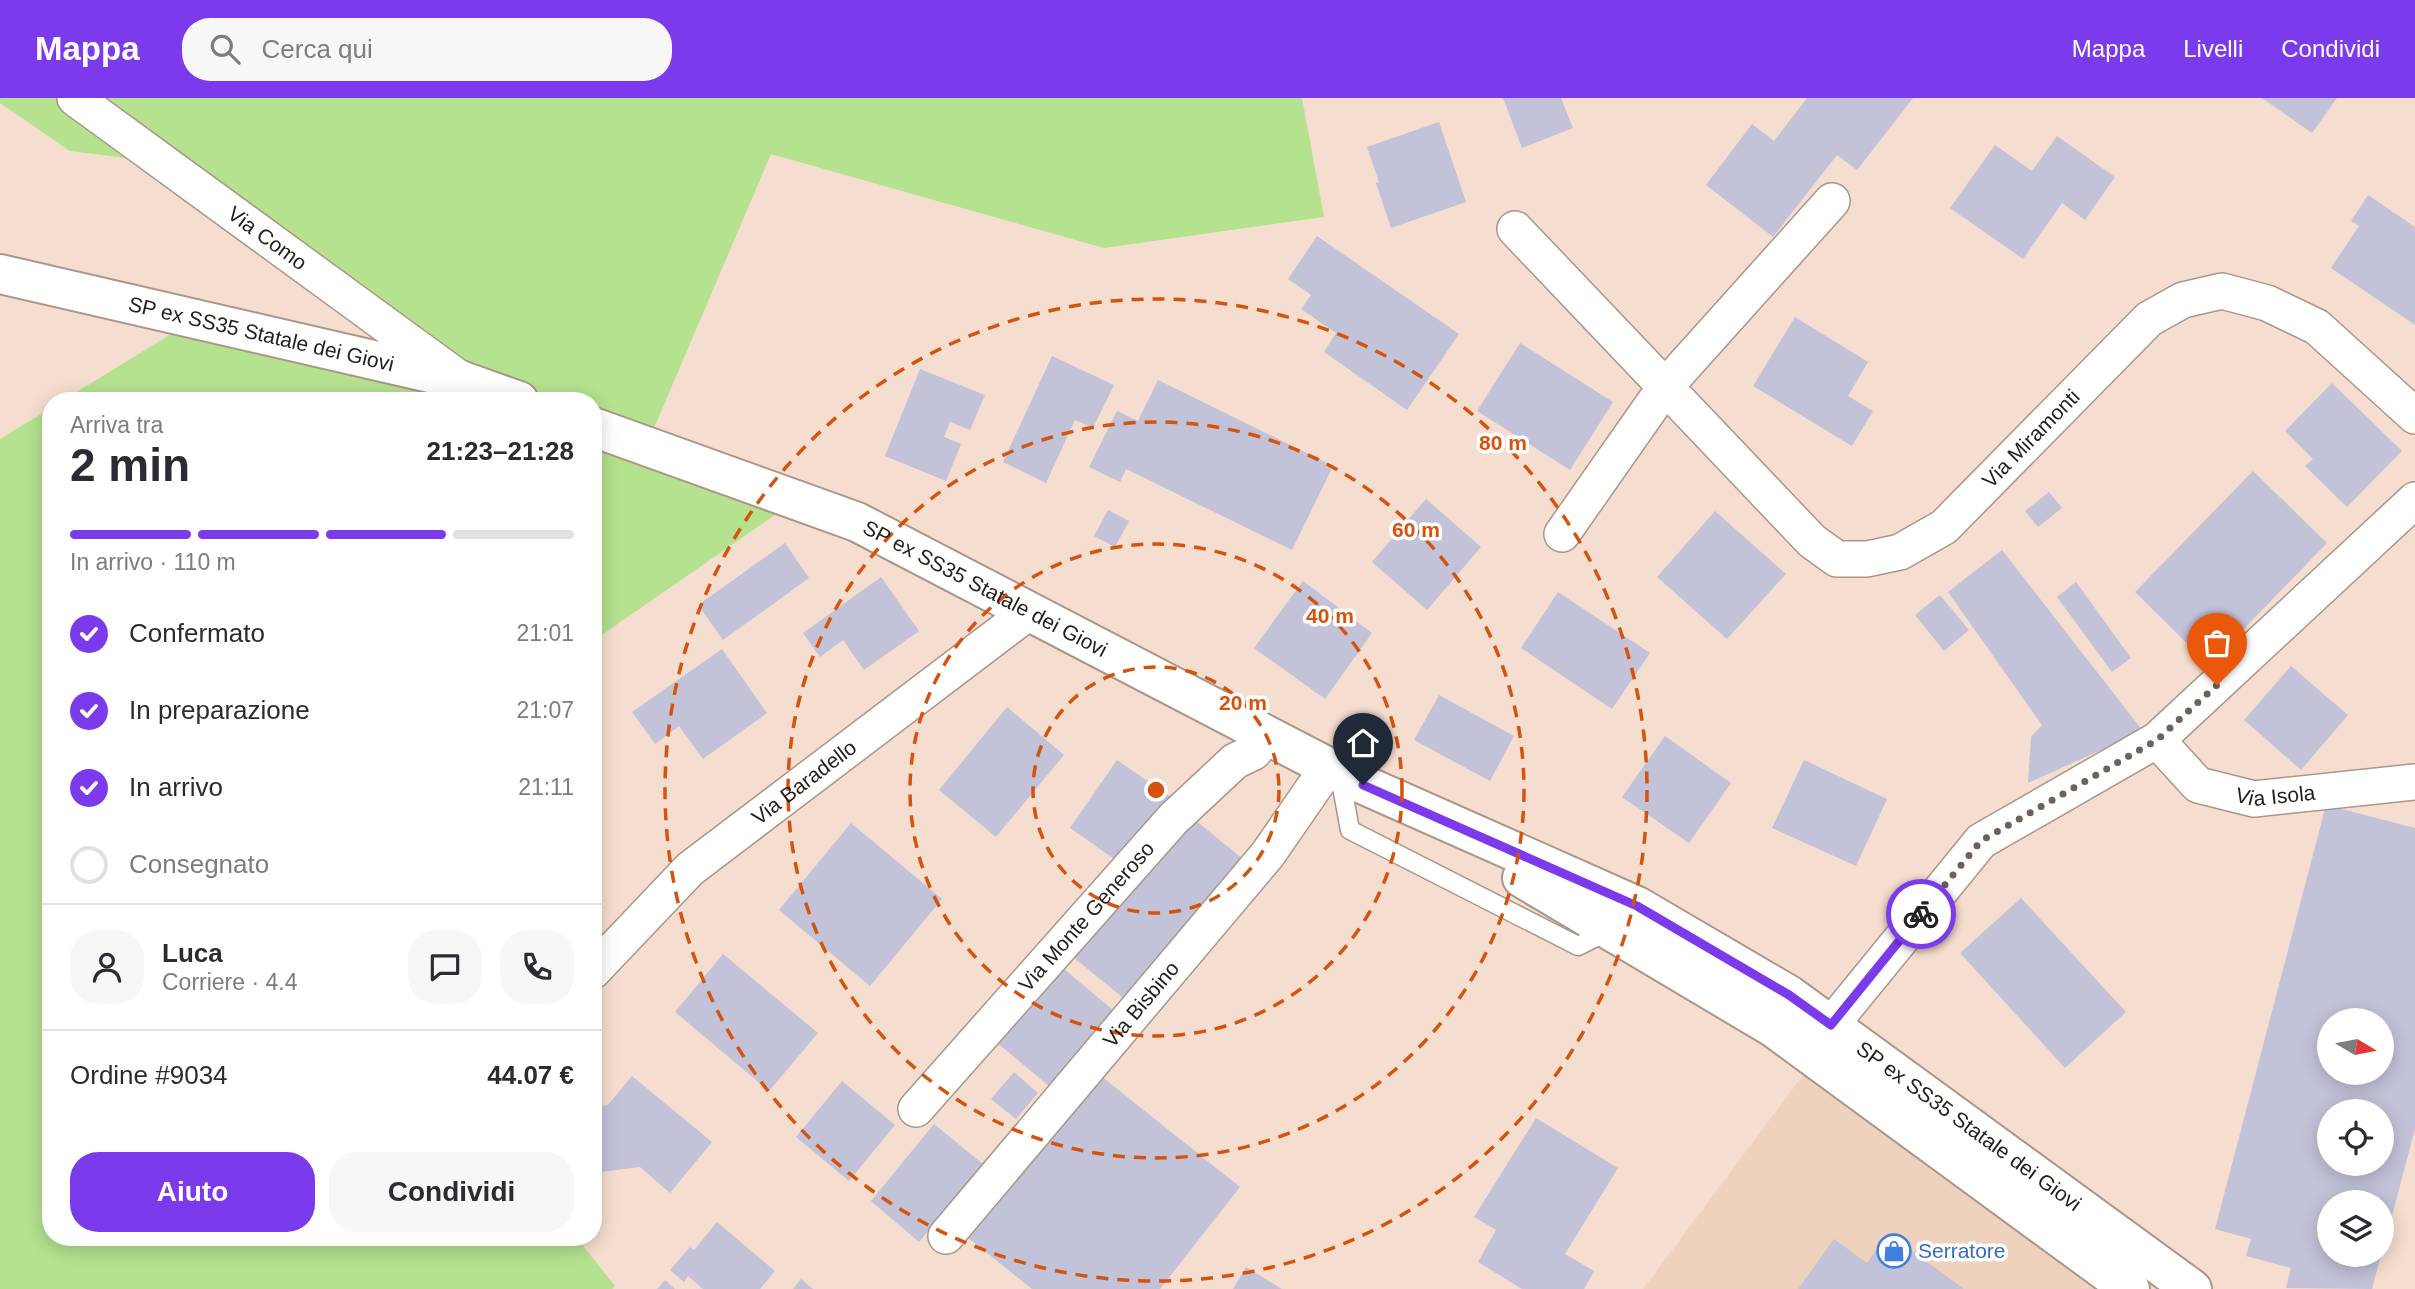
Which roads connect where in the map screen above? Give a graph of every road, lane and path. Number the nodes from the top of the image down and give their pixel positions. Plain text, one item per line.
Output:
1 (75, 98) edge
2 (1832, 201) dead end
3 (1515, 229) dead end
4 (0, 274) edge
5 (460, 380) junction
6 (1665, 387) junction
7 (494, 392) edge
8 (2415, 416) edge
9 (602, 430) edge
10 (2415, 500) edge
11 (1562, 534) dead end
12 (1030, 611) junction
13 (1266, 734) junction
14 (2157, 740) junction
15 (1343, 775) junction
16 (2415, 782) edge
17 (602, 962) edge
18 (1669, 965) junction
19 (1831, 1025) junction
20 (916, 1108) dead end
21 (946, 1236) dead end
22 (2130, 1289) edge
23 (2192, 1289) edge

1 - 5 street, Via Como
2 - 6 street
3 - 6 street, Via Miramonti
4 - 5 main road, SP ex SS35 Statale dei Giovi
5 - 7 main road, SP ex SS35 Statale dei Giovi
6 - 8 street, Via Miramonti
6 - 11 street
9 - 12 main road, SP ex SS35 Statale dei Giovi
10 - 14 street
12 - 13 main road, SP ex SS35 Statale dei Giovi
12 - 17 street, Via Baradello
13 - 15 main road, SP ex SS35 Statale dei Giovi
13 - 20 street, Via Monte Generoso
14 - 16 street, Via Isola
14 - 19 street
15 - 18 main road, SP ex SS35 Statale dei Giovi
15 - 19 main road, SP ex SS35 Statale dei Giovi
15 - 21 street, Via Bisbino
18 - 19 main road
18 - 22 main road, SP ex SS35 Statale dei Giovi
19 - 23 main road, SP ex SS35 Statale dei Giovi

